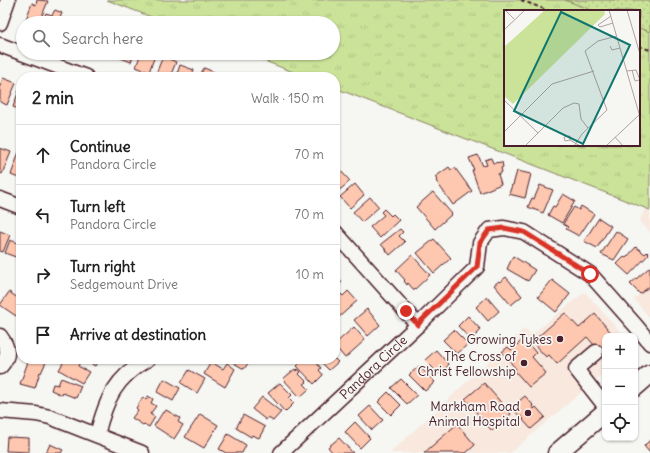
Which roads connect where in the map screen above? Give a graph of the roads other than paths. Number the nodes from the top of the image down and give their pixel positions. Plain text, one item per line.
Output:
1 (8, 0) edge
2 (0, 23) edge
3 (0, 45) edge
4 (16, 51) edge
5 (40, 60) edge
6 (73, 72) edge
7 (0, 200) edge
8 (16, 205) edge
9 (340, 238) edge
10 (418, 325) junction
11 (0, 336) edge
12 (650, 343) edge
13 (596, 352) dead end
14 (140, 364) edge
15 (0, 367) edge
16 (650, 374) edge
17 (638, 384) edge
18 (604, 405) edge
19 (0, 411) edge
20 (602, 415) edge
21 (97, 435) junction
22 (142, 453) edge
23 (280, 453) edge
24 (557, 453) edge

1 - 2 street
3 - 4 street
5 - 6 street
7 - 8 street
9 - 10 street
10 - 12 street, Pandora Circle
10 - 23 street, Pandora Circle
11 - 15 street
13 - 18 street
14 - 21 street
16 - 17 main road
19 - 21 street
20 - 24 main road
21 - 22 street

